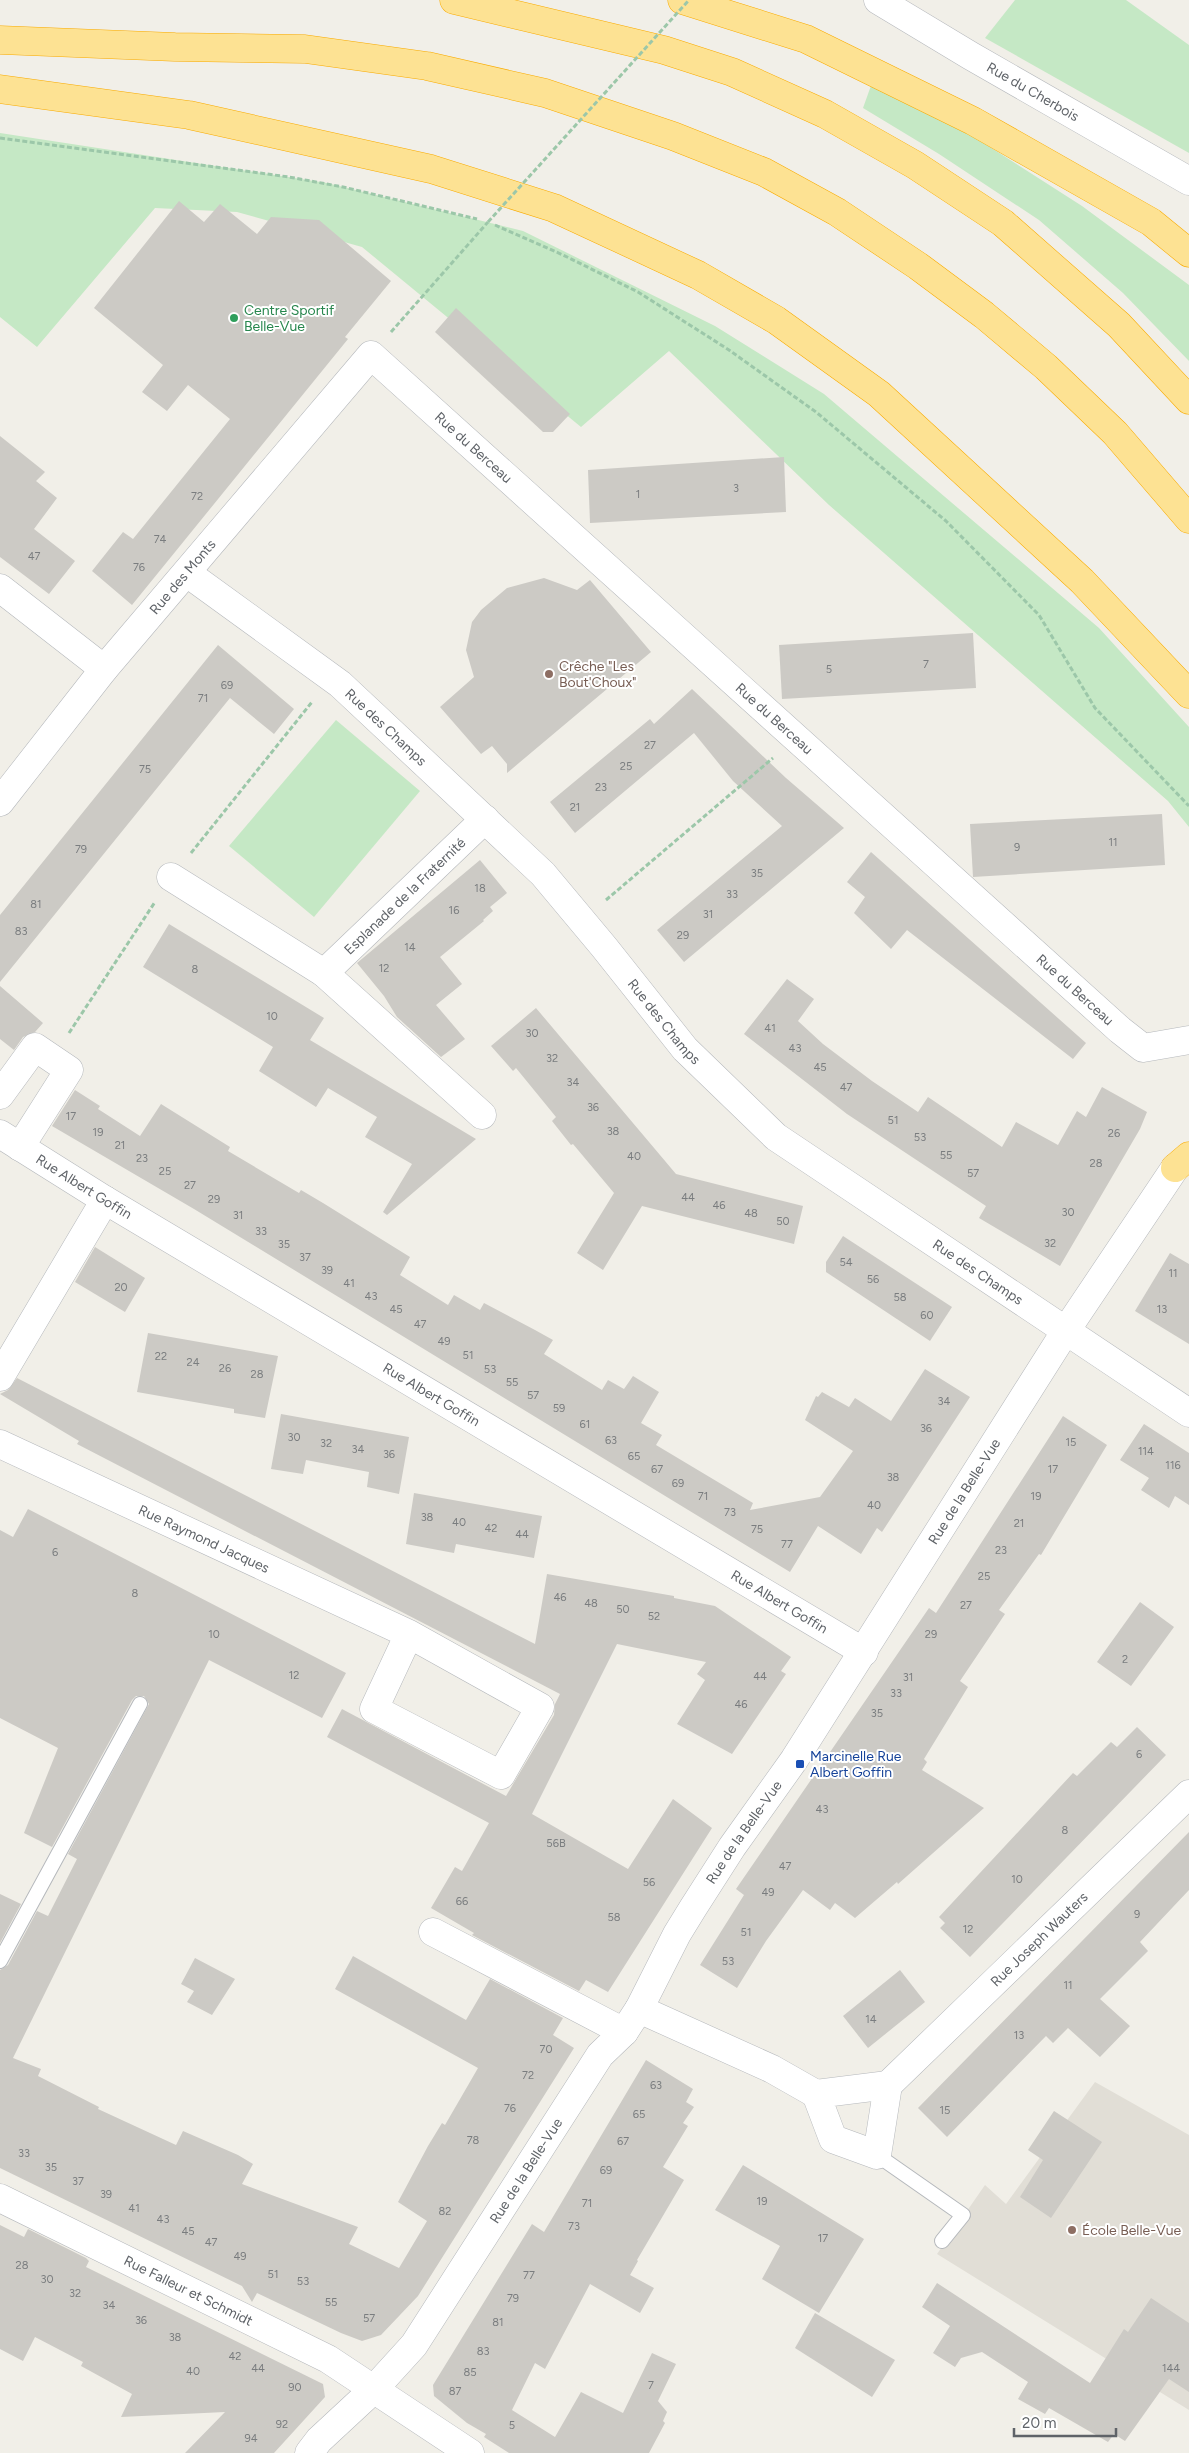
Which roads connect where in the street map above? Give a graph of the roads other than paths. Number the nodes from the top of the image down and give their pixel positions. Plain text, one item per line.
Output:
1 (454, 0) edge
2 (682, 0) edge
3 (878, 0) edge
4 (0, 40) edge
5 (0, 88) edge
6 (1189, 181) edge
7 (1189, 253) edge
8 (371, 355) joint
9 (1189, 400) edge
10 (1189, 519) edge
11 (187, 573) junction
12 (0, 588) edge
13 (104, 669) junction
14 (1189, 694) edge
15 (0, 802) edge
16 (485, 819) junction
17 (171, 877) dead end
18 (324, 973) junction
19 (1189, 1040) edge
20 (0, 1095) edge
21 (482, 1115) dead end
22 (10, 1141) edge
23 (1182, 1162) edge
24 (104, 1200) junction
25 (1065, 1332) junction
26 (0, 1377) edge
27 (1189, 1413) edge
28 (0, 1444) edge
29 (409, 1634) junction
30 (864, 1652) junction
31 (140, 1704) dead end
32 (1189, 1794) edge
33 (432, 1932) dead end
34 (0, 1961) edge
35 (639, 2009) junction
36 (624, 2032) junction
37 (888, 2085) junction
38 (816, 2094) junction
39 (877, 2155) junction
40 (0, 2198) edge
41 (942, 2241) dead end
42 (374, 2389) junction
43 (309, 2453) edge
44 (470, 2453) edge

1 - 9 highway
2 - 7 highway
3 - 6 street, Rue du Cherbois
4 - 10 highway
5 - 14 highway
8 - 11 street, Rue des Monts
8 - 19 street, Rue du Berceau
11 - 13 street, Rue des Monts
11 - 16 street, Rue des Champs
12 - 13 street
13 - 15 street, Rue des Monts
16 - 18 street, Esplanade de la Fraternité
16 - 25 street, Rue des Champs
17 - 18 street
18 - 21 street
20 - 22 street
22 - 24 street, Rue Albert Goffin
23 - 25 street, Rue de la Belle-Vue
24 - 26 street
24 - 30 street, Rue Albert Goffin
25 - 27 street, Rue des Champs
25 - 30 street, Rue de la Belle-Vue
28 - 29 street, Rue Raymond Jacques
29 - 29 street, Rue Raymond Jacques
30 - 35 street, Rue de la Belle-Vue
31 - 34 lane
32 - 37 street, Rue Joseph Wauters
33 - 36 street
35 - 36 street, Rue de la Belle-Vue
35 - 38 street
36 - 42 street, Rue de la Belle-Vue
37 - 38 street
37 - 39 street
38 - 39 street
39 - 41 lane
40 - 42 street, Rue Falleur et Schmidt
42 - 43 street, Rue de la Belle-Vue
42 - 44 street, Rue Falleur et Schmidt

